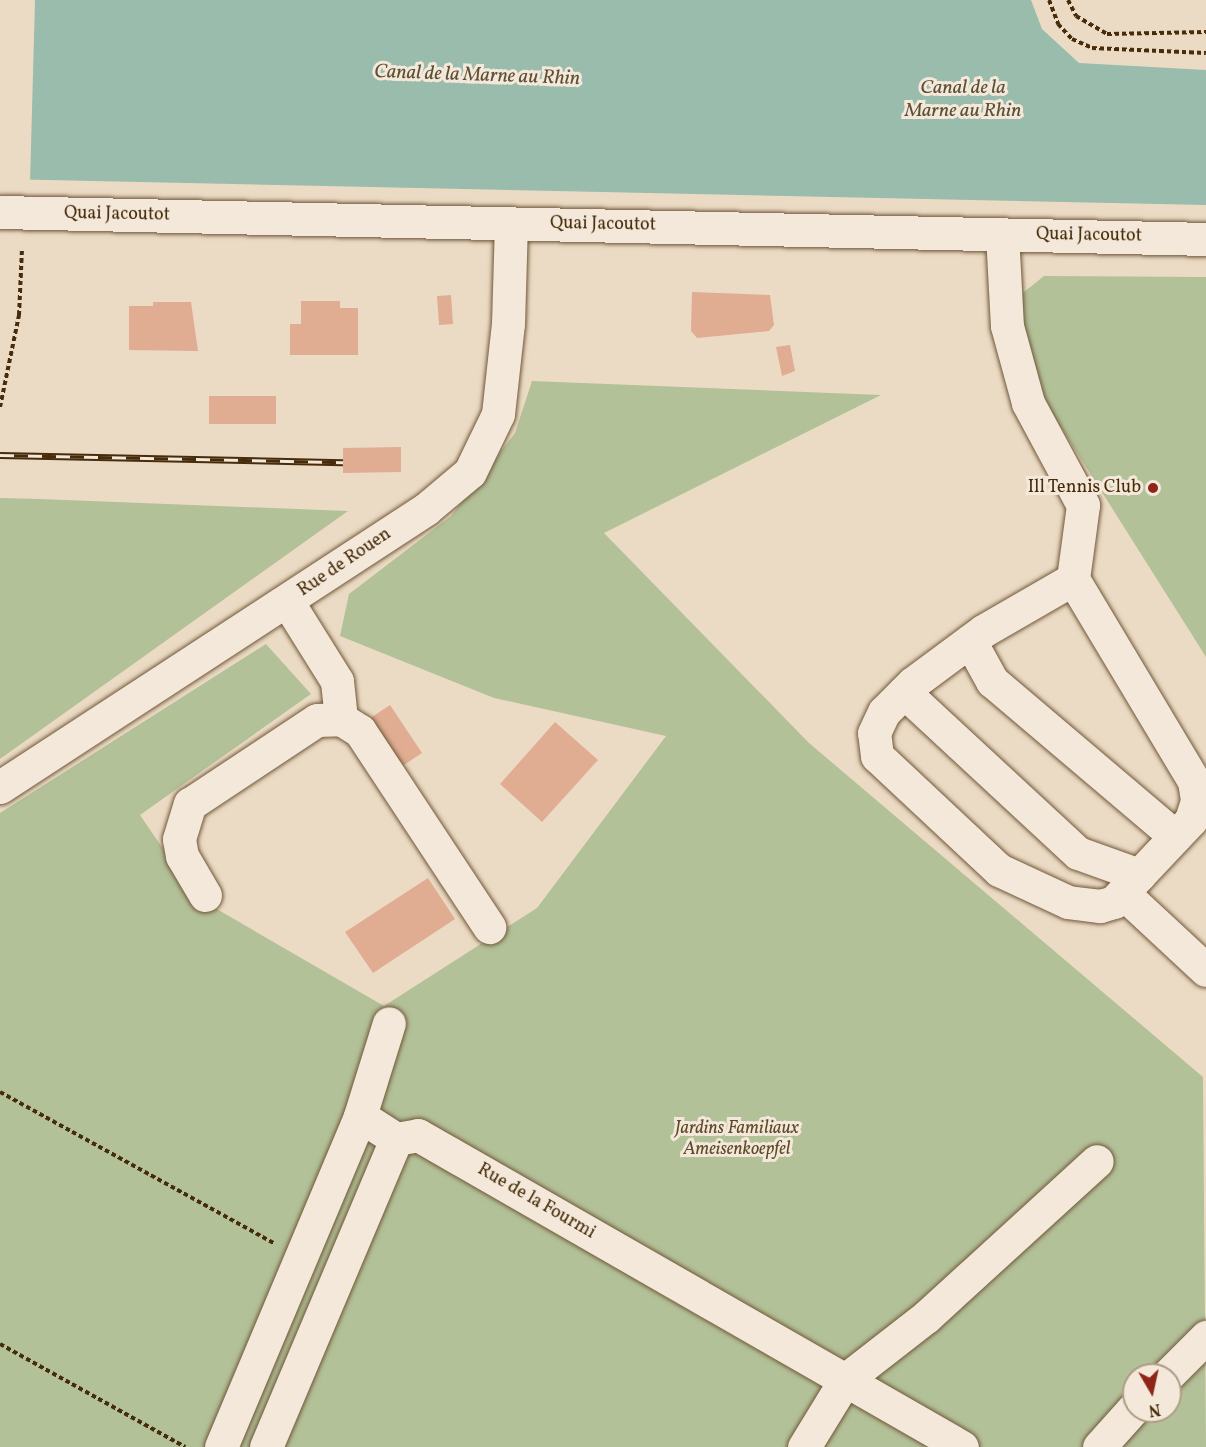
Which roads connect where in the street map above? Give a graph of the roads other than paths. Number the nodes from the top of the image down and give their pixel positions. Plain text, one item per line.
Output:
1 (0, 212) edge
2 (511, 223) junction
3 (1002, 234) junction
4 (1206, 239) edge
5 (1073, 579) junction
6 (287, 601) junction
7 (970, 641) junction
8 (904, 692) junction
9 (341, 719) junction
10 (0, 787) edge
11 (1175, 836) junction
12 (1131, 884) junction
13 (205, 895) dead end
14 (489, 927) dead end
15 (1206, 970) edge
16 (389, 1023) dead end
17 (360, 1116) junction
18 (396, 1139) junction
19 (1097, 1161) dead end
20 (1206, 1338) edge
21 (1180, 1363) edge
22 (845, 1380) junction
23 (1122, 1421) edge
24 (221, 1447) edge
25 (266, 1447) edge
26 (804, 1447) edge
27 (962, 1447) edge
28 (1099, 1447) edge

1 - 2 street, Quai Jacoutot
2 - 3 street, Quai Jacoutot
2 - 6 street, Rue de Rouen
3 - 4 street, Quai Jacoutot
3 - 5 street
5 - 7 street
5 - 11 street
6 - 9 street
6 - 10 street, Rue de Rouen
7 - 8 street
7 - 11 street
8 - 12 street
8 - 12 street
9 - 13 street
9 - 14 street
11 - 12 street
12 - 15 street
16 - 17 street
17 - 18 street
17 - 24 street
18 - 22 street, Rue de la Fourmi
18 - 25 street
19 - 22 street
20 - 21 street
22 - 26 street
22 - 27 street, Rue de la Fourmi
23 - 28 street

